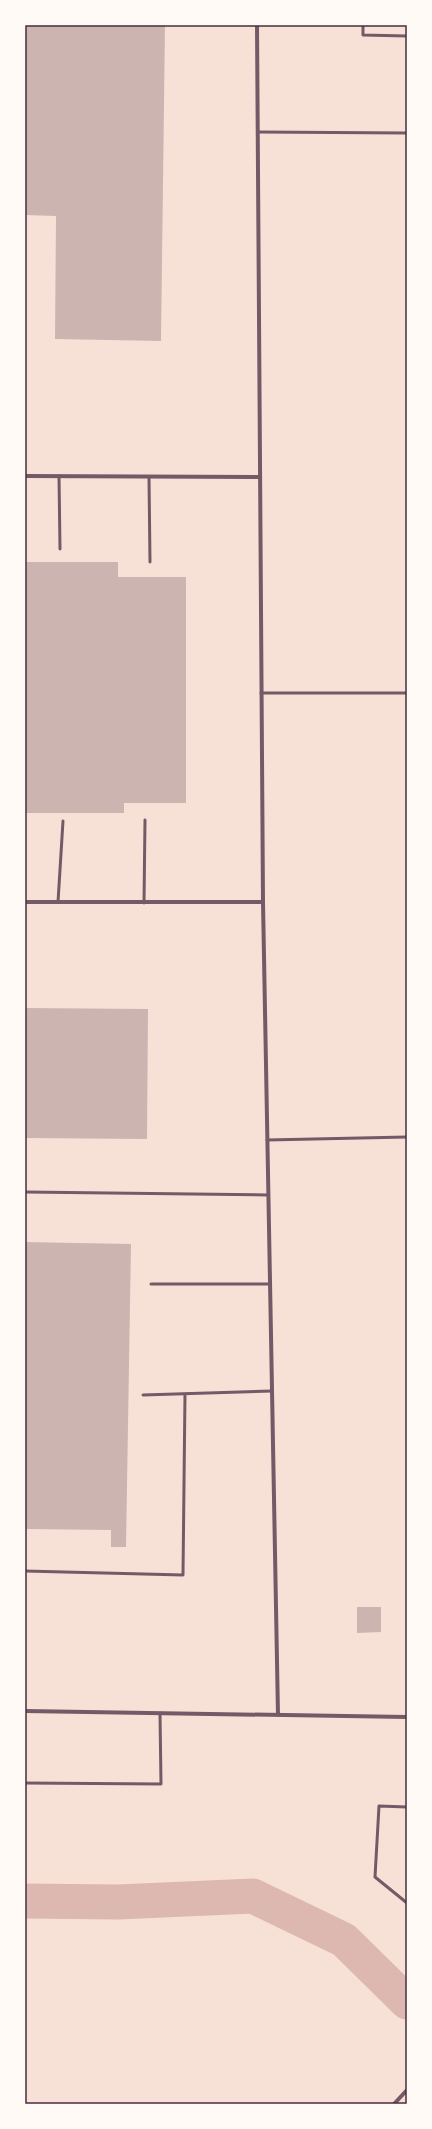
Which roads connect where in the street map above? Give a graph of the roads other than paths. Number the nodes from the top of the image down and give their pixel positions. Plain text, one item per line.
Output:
1 (257, 25) edge
2 (363, 25) edge
3 (407, 36) edge
4 (258, 132) junction
5 (407, 133) edge
6 (25, 476) edge
7 (59, 476) junction
8 (149, 477) junction
9 (260, 477) junction
10 (60, 549) dead end
11 (150, 562) dead end
12 (262, 693) junction
13 (407, 693) edge
14 (145, 820) dead end
15 (63, 821) dead end
16 (25, 902) edge
17 (58, 902) junction
18 (263, 902) junction
19 (144, 903) junction
20 (407, 1137) edge
21 (267, 1140) junction
22 (25, 1192) edge
23 (268, 1195) junction
24 (151, 1284) dead end
25 (270, 1284) junction
26 (272, 1391) junction
27 (185, 1394) junction
28 (143, 1395) dead end
29 (25, 1571) edge
30 (25, 1711) edge
31 (160, 1713) junction
32 (278, 1715) junction
33 (407, 1717) edge
34 (25, 1783) edge
35 (407, 1807) edge
36 (407, 1903) edge
37 (407, 2090) edge
38 (394, 2104) edge

1 - 4 street
2 - 3 lane
4 - 5 lane
4 - 9 street
6 - 7 street
7 - 8 street
7 - 10 lane
8 - 9 street
8 - 11 lane
9 - 12 street
12 - 13 lane
12 - 18 street
14 - 19 lane
15 - 17 lane
16 - 17 street
17 - 19 street
18 - 19 street
18 - 21 street
20 - 21 lane
21 - 23 street
22 - 23 lane
23 - 25 street
24 - 25 lane
25 - 26 street
26 - 27 lane
26 - 32 street
27 - 28 lane
27 - 29 lane
30 - 31 street
31 - 32 street
31 - 34 lane
32 - 33 street
35 - 36 lane
37 - 38 street

